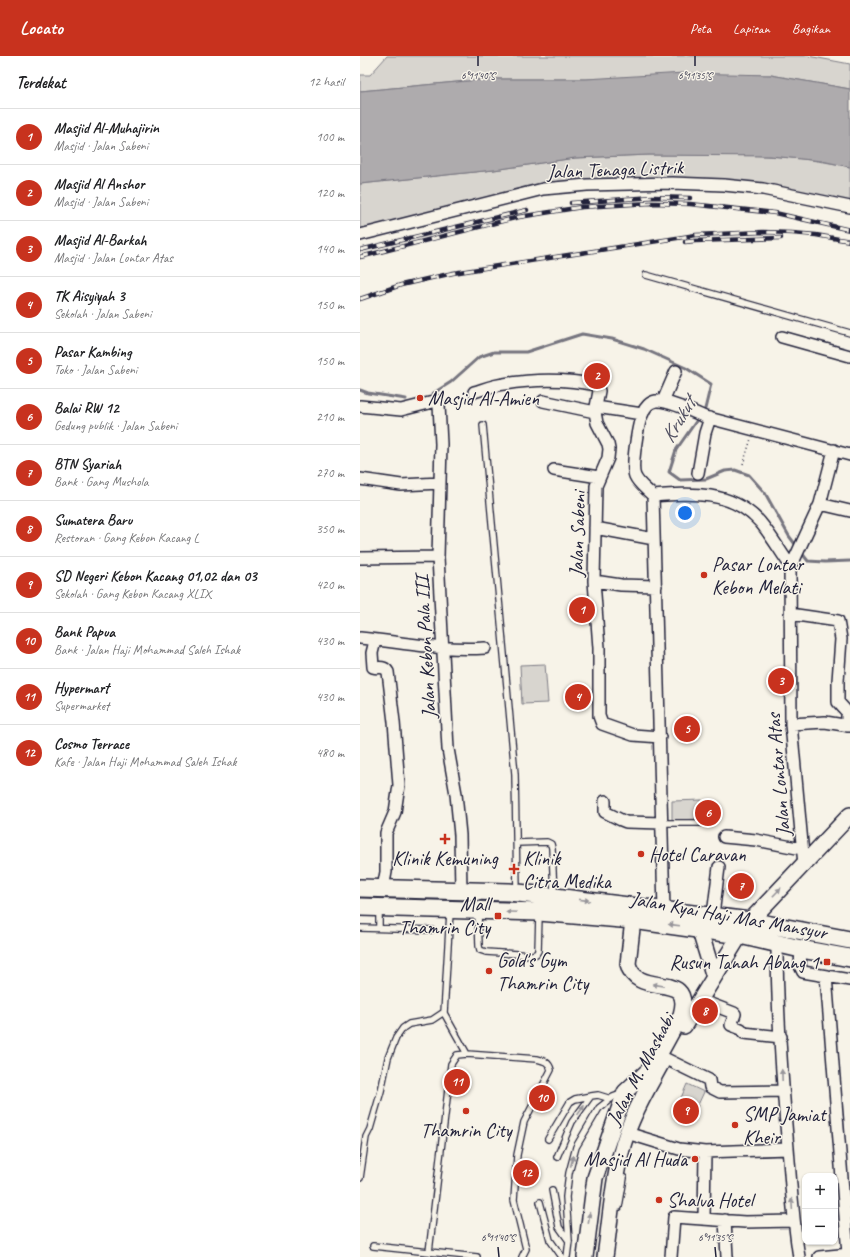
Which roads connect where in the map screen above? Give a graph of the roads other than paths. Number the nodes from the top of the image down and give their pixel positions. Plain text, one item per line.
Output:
1 (850, 208) edge
2 (360, 235) edge
3 (646, 275) dead end
4 (850, 333) edge
5 (782, 337) dead end
6 (850, 356) edge
7 (676, 371) dead end
8 (474, 392) dead end
9 (543, 401) dead end
10 (663, 401) junction
11 (360, 406) edge
12 (596, 409) junction
13 (642, 414) junction
14 (708, 417) junction
15 (483, 425) dead end
16 (834, 450) junction
17 (850, 455) edge
18 (554, 470) dead end
19 (698, 473) dead end
20 (599, 476) junction
21 (360, 479) edge
22 (440, 483) junction
23 (653, 496) junction
24 (820, 504) junction
25 (850, 511) edge
26 (595, 528) junction
27 (654, 539) junction
28 (438, 557) junction
29 (360, 558) edge
30 (793, 561) junction
31 (594, 581) junction
32 (656, 586) junction
33 (790, 614) junction
34 (360, 638) edge
35 (375, 640) junction
36 (444, 648) junction
37 (485, 648) dead end
38 (791, 724) junction
39 (848, 726) edge
40 (660, 737) junction
41 (605, 800) dead end
42 (850, 815) edge
43 (703, 822) dead end
44 (662, 823) junction
45 (724, 838) dead end
46 (517, 844) junction
47 (802, 849) junction
48 (804, 865) junction
49 (718, 867) dead end
50 (360, 888) edge
51 (384, 888) junction
52 (461, 891) junction
53 (517, 893) junction
54 (554, 897) junction
55 (360, 907) edge
56 (379, 907) junction
57 (450, 910) junction
58 (664, 910) junction
59 (713, 915) junction
60 (539, 918) junction
61 (478, 919) junction
62 (633, 920) junction
63 (750, 920) junction
64 (360, 928) edge
65 (379, 928) junction
66 (699, 928) junction
67 (431, 930) dead end
68 (740, 935) junction
69 (850, 940) edge
70 (777, 943) junction
71 (801, 949) junction
72 (850, 958) edge
73 (826, 976) junction
74 (714, 977) junction
75 (850, 980) edge
76 (700, 1000) junction
77 (444, 1012) junction
78 (781, 1037) junction
79 (467, 1054) junction
80 (664, 1058) junction
81 (783, 1091) junction
82 (625, 1092) junction
83 (591, 1096) junction
84 (611, 1098) junction
85 (627, 1133) junction
86 (548, 1140) dead end
87 (788, 1149) junction
88 (705, 1152) junction
89 (557, 1156) dead end
90 (360, 1178) edge
91 (552, 1190) dead end
92 (540, 1202) dead end
93 (704, 1219) junction
94 (725, 1220) junction
95 (793, 1221) junction
96 (569, 1241) junction
97 (373, 1246) dead end
98 (429, 1252) junction
99 (849, 1254) edge
100 (477, 1257) edge
101 (522, 1257) edge
102 (562, 1257) edge
103 (567, 1257) edge
104 (585, 1257) edge
105 (605, 1257) edge
106 (671, 1257) edge
107 (727, 1257) edge
108 (799, 1257) edge
109 (819, 1257) edge

1 - 2 street, Jalan Tenaga Listrik
3 - 4 lane
5 - 6 street
7 - 10 street
8 - 12 street, Jalan Sabeni
9 - 12 street
10 - 13 street
10 - 14 street
11 - 22 street, Jalan Kebon Pala III
12 - 13 street
12 - 20 street, Jalan Sabeni
13 - 23 street
14 - 16 street
14 - 19 street
15 - 46 lane
16 - 17 street
16 - 24 street, Jalan Lontar Atas
18 - 20 street
20 - 26 street, Jalan Sabeni
21 - 22 street
22 - 28 street, Jalan Kebon Pala III
23 - 27 street
23 - 30 street
24 - 25 street
24 - 30 street, Jalan Lontar Atas
26 - 27 street
26 - 31 street, Jalan Sabeni
27 - 32 street
28 - 29 street
28 - 36 street, Jalan Kebon Pala III
30 - 33 street, Jalan Lontar Atas
31 - 32 street
31 - 40 street, Jalan Sabeni
32 - 40 street
33 - 38 street, Jalan Lontar Atas
33 - 39 street
34 - 35 street
35 - 36 street
35 - 51 street
36 - 37 street
36 - 52 street, Jalan Kebon Pala III
38 - 39 street
38 - 47 street, Jalan Lontar Atas
40 - 44 street
41 - 44 street
42 - 48 street
43 - 44 lane
44 - 58 street
45 - 47 street
46 - 53 lane
46 - 54 lane
47 - 48 street, Jalan Lontar Atas
63 -> 48 street
49 - 59 street
50 - 51 main road, Jalan Kyai Haji Mas Mansyur
51 - 52 main road, Jalan Kyai Haji Mas Mansyur
52 - 53 main road, Jalan Kyai Haji Mas Mansyur
53 - 54 main road, Jalan Kyai Haji Mas Mansyur
54 -> 58 main road, Jalan Kyai Haji Mas Mansyur
55 - 56 main road, Jalan Kyai Haji Mas Mansyur
56 - 57 main road, Jalan Kyai Haji Mas Mansyur
56 - 65 lane
57 - 61 main road, Jalan Kyai Haji Mas Mansyur
57 - 77 lane
58 - 59 main road, Jalan Kyai Haji Mas Mansyur
59 - 63 main road, Jalan Kyai Haji Mas Mansyur
60 -> 61 main road, Jalan Kyai Haji Mas Mansyur
60 - 61 lane
60 - 62 main road, Jalan Kyai Haji Mas Mansyur
66 -> 62 main road, Jalan Kyai Haji Mas Mansyur
82 -> 62 street
63 - 69 main road, Jalan Kyai Haji Mas Mansyur
64 - 65 lane
65 - 67 lane
66 - 68 main road, Jalan Kyai Haji Mas Mansyur
66 - 74 street
68 - 70 main road, Jalan Kyai Haji Mas Mansyur
68 - 74 street, Jalan M. Mashabi
70 - 71 main road, Jalan Kyai Haji Mas Mansyur
70 - 78 street
71 - 72 main road, Jalan Kyai Haji Mas Mansyur
71 - 73 street
73 - 75 street
73 - 99 street
74 - 76 street, Jalan M. Mashabi
76 - 78 street
76 - 80 street, Jalan M. Mashabi
77 - 79 lane
77 - 90 lane
81 -> 78 street
79 - 98 lane
79 - 101 lane
80 - 81 street
80 - 85 street, Jalan M. Mashabi
81 - 87 street
82 - 84 lane
104 -> 82 street
83 - 84 lane
83 - 86 lane
89 -> 83 lane
96 -> 84 lane
85 - 88 street
85 - 105 street, Jalan M. Mashabi
87 - 88 street
95 -> 87 street
88 - 93 street
91 - 96 lane
92 - 102 lane
93 - 94 street
93 - 106 street
94 - 95 street
94 - 107 street
95 - 108 street
96 - 103 lane
97 - 98 lane
98 - 100 lane
99 - 109 street

